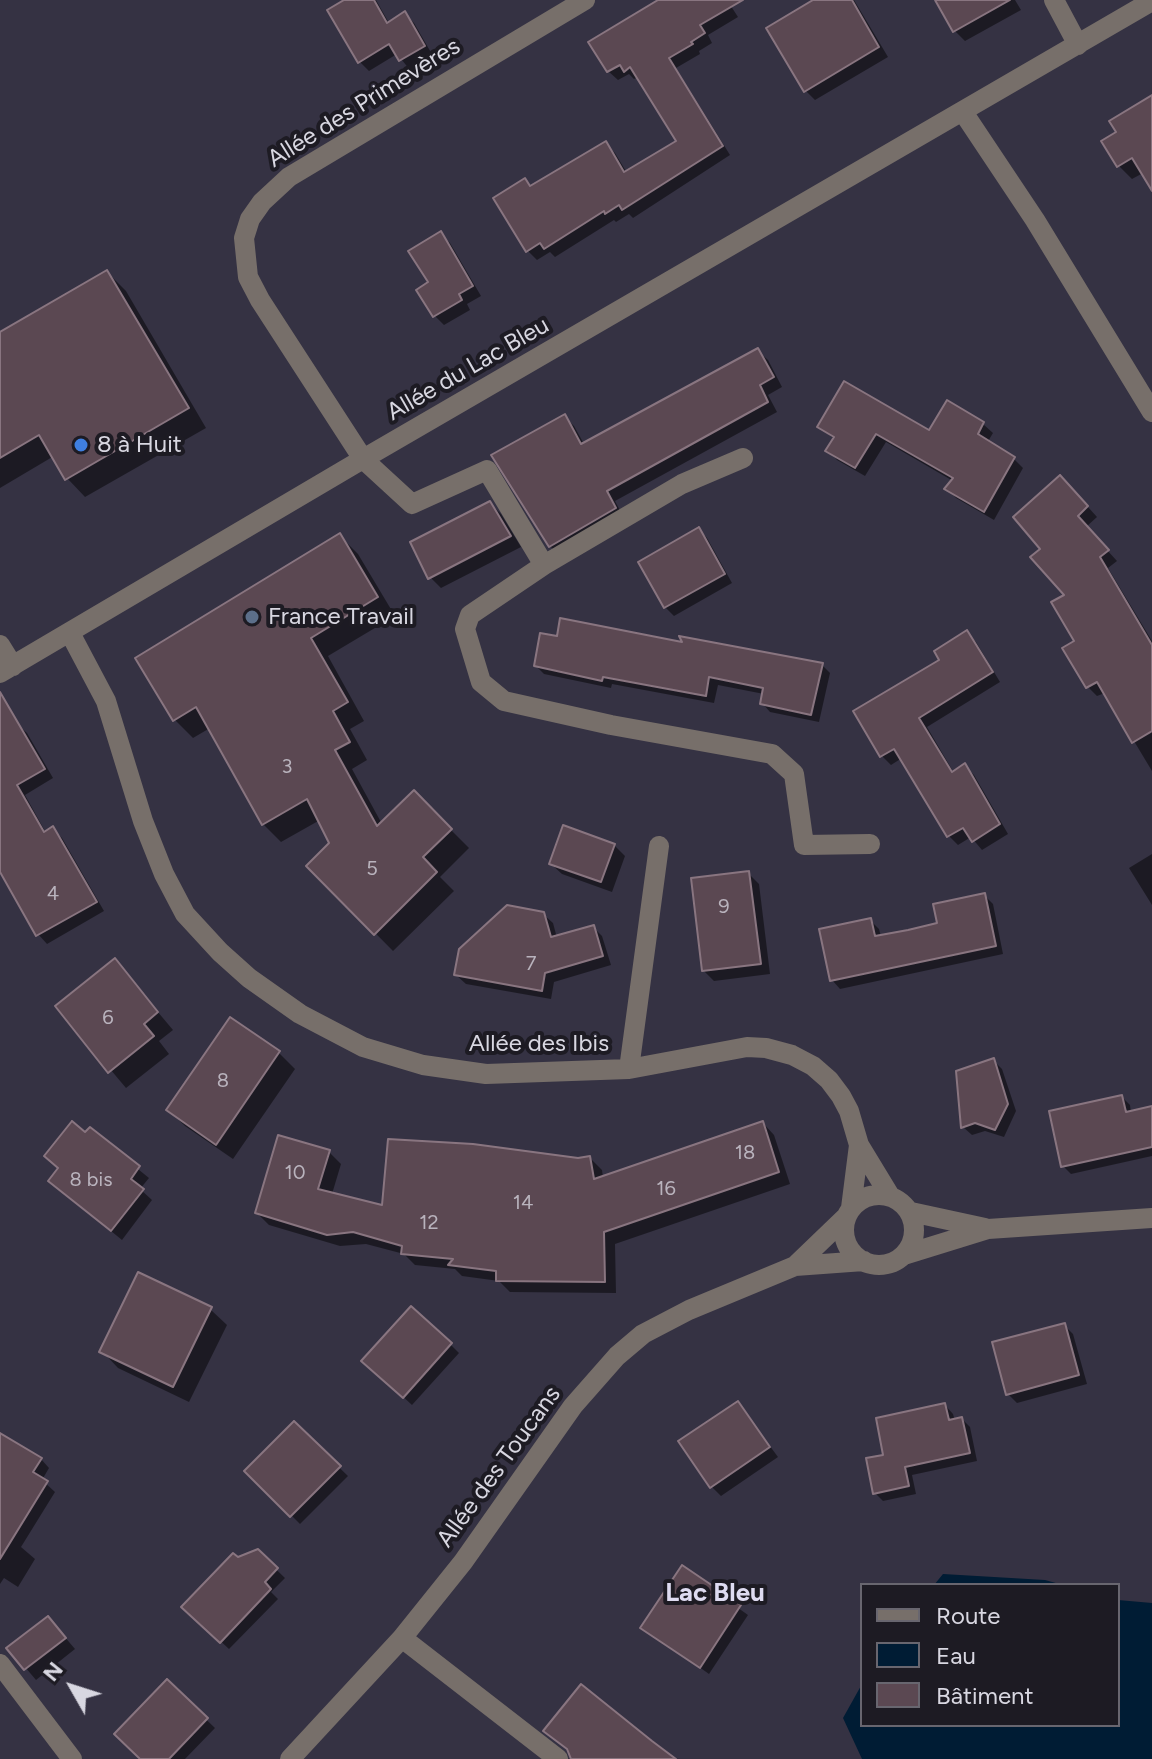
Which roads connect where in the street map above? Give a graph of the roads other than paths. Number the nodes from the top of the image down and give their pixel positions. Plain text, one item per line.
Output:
1 (585, 0) edge
2 (1054, 0) edge
3 (1152, 1) edge
4 (1078, 45) junction
5 (963, 112) junction
6 (1152, 412) edge
7 (743, 458) dead end
8 (363, 459) junction
9 (544, 565) junction
10 (70, 633) junction
11 (0, 645) edge
12 (7, 670) edge
13 (870, 844) dead end
14 (659, 846) dead end
15 (629, 1069) junction
16 (859, 1145) junction
17 (890, 1196) junction
18 (849, 1212) junction
19 (911, 1212) junction
20 (1152, 1218) edge
21 (988, 1229) junction
22 (904, 1255) junction
23 (864, 1261) junction
24 (795, 1266) junction
25 (402, 1638) junction
26 (0, 1664) edge
27 (72, 1759) edge
28 (290, 1759) edge
29 (558, 1759) edge

1 - 8 street, Allée des Primevères
2 - 4 street
3 - 4 street, Allée du Lac Bleu
4 - 5 street, Allée du Lac Bleu
5 - 6 street
5 - 8 street, Allée du Lac Bleu
7 - 9 street
8 - 9 street, Allée des Primevères
8 - 10 street, Allée du Lac Bleu
9 - 13 street
10 - 12 street, Allée du Lac Bleu
10 - 15 street, Allée des Ibis
11 - 12 street
14 - 15 street
15 - 16 street, Allée des Ibis
16 - 17 street, Allée des Ibis
16 - 18 street, Allée des Ibis
17 - 18 street
17 - 19 street
18 - 23 street
18 - 24 street, Allée des Toucans
19 - 21 street
19 - 22 street
20 - 21 street
21 - 22 street
22 - 23 street
23 - 24 street, Allée des Toucans
24 - 25 street, Allée des Toucans
25 - 28 street, Allée des Toucans
25 - 29 street
26 - 27 street

